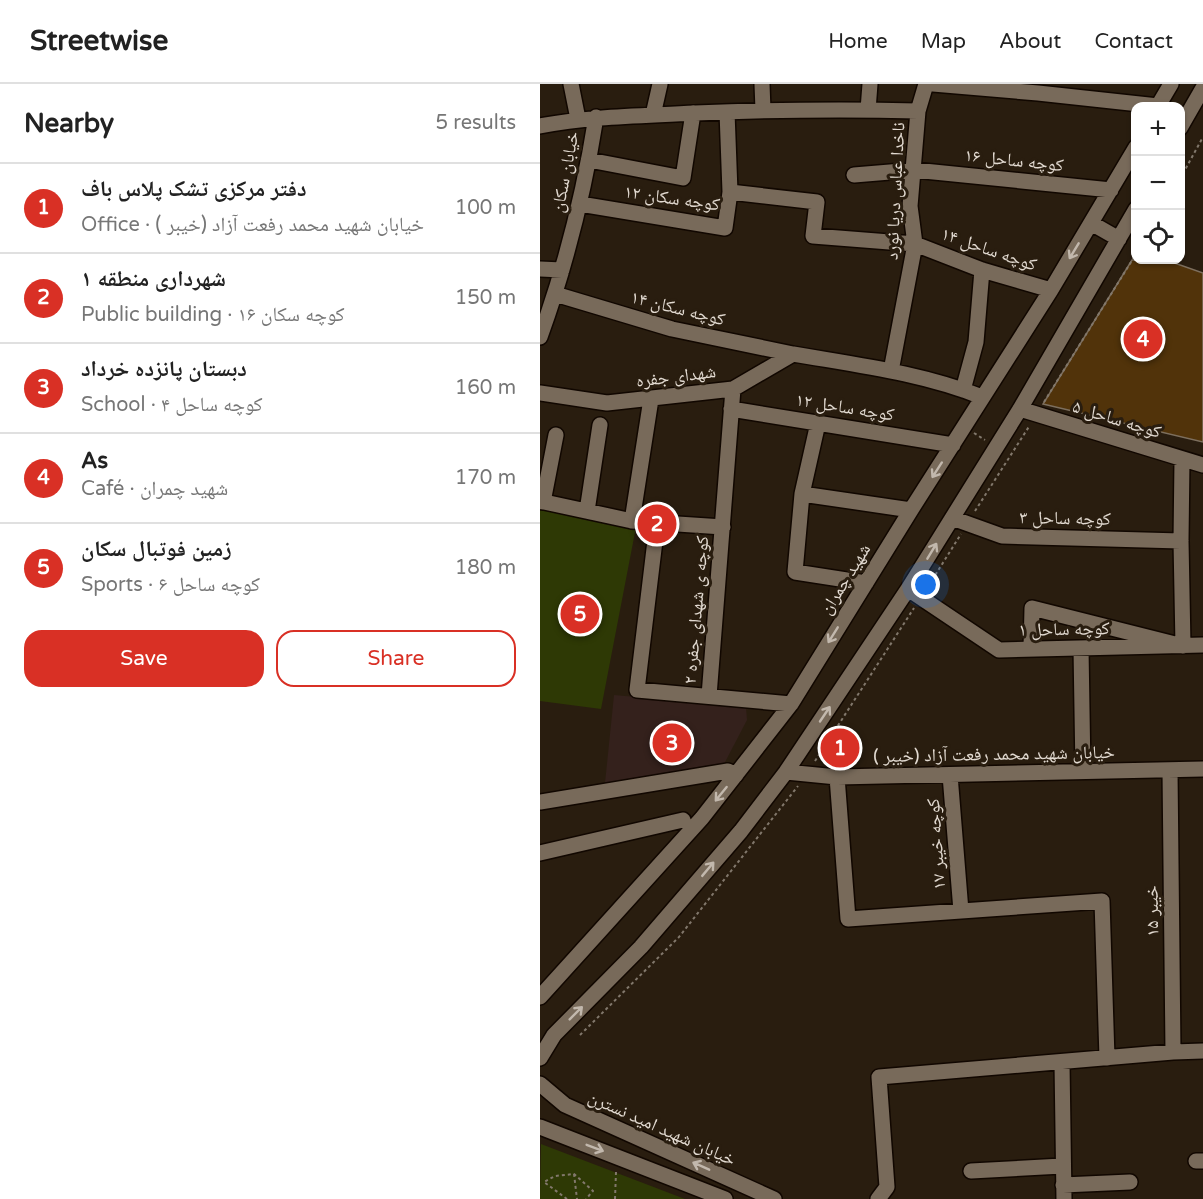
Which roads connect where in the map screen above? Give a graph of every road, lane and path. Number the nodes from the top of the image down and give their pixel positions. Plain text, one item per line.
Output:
1 (571, 84) edge
2 (660, 84) edge
3 (762, 84) edge
4 (870, 84) edge
5 (926, 84) edge
6 (933, 84) edge
7 (1171, 84) edge
8 (1203, 88) edge
9 (1160, 102) edge
10 (1131, 103) edge
11 (763, 110) junction
12 (868, 110) junction
13 (918, 111) junction
14 (727, 112) junction
15 (693, 113) junction
16 (653, 114) junction
17 (596, 117) junction
18 (578, 119) junction
19 (1185, 120) edge
20 (540, 126) edge
21 (1203, 137) edge
22 (1131, 156) edge
23 (589, 160) junction
24 (914, 170) junction
25 (1185, 170) edge
26 (854, 175) dead end
27 (1111, 190) junction
28 (730, 192) junction
29 (580, 204) junction
30 (1135, 210) edge
31 (1091, 223) junction
32 (1119, 239) junction
33 (915, 244) junction
34 (540, 269) edge
35 (562, 270) junction
36 (982, 270) junction
37 (1051, 291) junction
38 (555, 294) junction
39 (544, 316) edge
40 (540, 337) edge
41 (793, 354) junction
42 (891, 371) junction
43 (733, 389) junction
44 (963, 390) junction
45 (540, 393) edge
46 (982, 397) junction
47 (651, 399) junction
48 (731, 409) junction
49 (1020, 409) junction
50 (818, 423) junction
51 (600, 425) dead end
52 (964, 427) junction
53 (555, 435) dead end
54 (952, 445) junction
55 (996, 446) junction
56 (1010, 456) dead end
57 (1182, 460) junction
58 (1203, 465) edge
59 (802, 494) junction
60 (542, 502) edge
61 (911, 510) junction
62 (587, 511) junction
63 (952, 518) junction
64 (632, 521) junction
65 (657, 524) junction
66 (723, 527) junction
67 (1180, 541) junction
68 (866, 582) junction
69 (908, 589) junction
70 (1203, 645) edge
71 (1183, 646) junction
72 (1081, 648) junction
73 (1031, 649) junction
74 (709, 696) junction
75 (791, 704) junction
76 (1203, 769) edge
77 (1170, 770) junction
78 (786, 772) junction
79 (1083, 772) junction
80 (736, 775) junction
81 (950, 775) junction
82 (837, 777) junction
83 (540, 802) edge
84 (683, 820) dead end
85 (540, 853) edge
86 (961, 911) junction
87 (540, 997) edge
88 (547, 1033) edge
89 (1203, 1051) edge
90 (1173, 1052) junction
91 (540, 1058) edge
92 (1107, 1058) junction
93 (1062, 1063) junction
94 (540, 1084) edge
95 (540, 1127) edge
96 (1062, 1166) junction
97 (971, 1171) dead end
98 (574, 1174) junction
99 (732, 1180) junction
100 (1130, 1182) dead end
101 (1063, 1192) edge
102 (724, 1198) edge
103 (567, 1199) edge
104 (577, 1199) edge
105 (586, 1199) edge
106 (774, 1199) edge
107 (878, 1199) edge

1 - 18 street
2 - 16 street
3 - 11 street
4 - 12 street
5 - 13 street, ناخدا عباس دریا نورد
6 - 10 street
7 - 9 street
8 - 19 street
11 - 12 street
11 - 14 street
12 - 13 street
13 - 24 street, ناخدا عباس دریا نورد
14 - 15 street
14 - 28 street
15 - 16 street
15 - 23 street
16 - 17 street
17 - 18 street
17 - 23 street, خیابان سکان
18 - 20 street
21 - 25 path
22 - 27 street, شهید چمران
23 - 29 street, خیابان سکان
24 - 26 street, کوچه ساحل ۱۶
24 - 27 street, کوچه ساحل ۱۶
24 - 33 street, ناخدا عباس دریا نورد
27 - 31 street, شهید چمران
28 - 29 street, کوچه سکان ۱۲
28 - 33 street, کوچه ساحل ۱۴
29 - 35 street, خیابان سکان
30 - 32 street
31 - 32 street
31 -> 37 street, شهید چمران
32 - 49 street
33 - 36 street, کوچه ساحل ۱۴
33 - 42 street, ناخدا عباس دریا نورد
34 - 35 street
35 - 38 street, خیابان سکان
36 - 37 street, کوچه ساحل ۱۴
36 - 44 street
37 - 46 street, شهید چمران
38 - 39 street, خیابان سکان
38 - 41 street, کوچه سکان ۱۴
39 - 40 street, خیابان سکان
41 - 42 street
41 - 43 street, شهدای جفره
42 - 44 street
43 - 47 street, شهدای جفره
43 - 48 street, کوچه ی شهدای جفره ۲
44 - 46 street
45 - 47 street, شهدای جفره
46 - 52 street, شهید چمران
47 - 64 street
48 - 50 street, کوچه ساحل ۱۲
48 - 66 street, کوچه ی شهدای جفره ۲
49 - 55 street
49 - 57 street, کوچه ساحل ۵
50 - 54 street, کوچه ساحل ۱۲
50 - 59 street
51 - 62 street
52 - 54 street, شهید چمران
52 - 55 path
53 - 60 street
54 -> 61 street, شهید چمران
55 - 56 path
55 - 63 street
57 - 58 street, کوچه ساحل ۵
57 - 67 street
59 - 61 street
59 - 68 street
60 - 62 street
61 - 68 street, شهید چمران
62 - 64 street
63 - 67 street, کوچه ساحل ۳
69 -> 63 street
64 - 65 street
65 - 66 street
65 - 74 street
66 - 74 street, کوچه ی شهدای جفره ۲
67 - 71 street
68 -> 75 street, شهید چمران
69 - 73 street, کوچه ساحل ۱
78 -> 69 street
70 - 71 street, کوچه ساحل ۱
71 - 72 street, کوچه ساحل ۱
71 - 73 street
72 - 73 street, کوچه ساحل ۱
72 - 79 street
74 - 75 street
75 - 80 street, شهید چمران
76 - 77 street, ( خیبر) خیابان شهید محمد رفعت آزاد
77 - 79 street, ( خیبر) خیابان شهید محمد رفعت آزاد
77 - 90 street, خیبر ۱۵
78 - 82 street, ( خیبر) خیابان شهید محمد رفعت آزاد
88 -> 78 street
79 - 81 street, ( خیبر) خیابان شهید محمد رفعت آزاد
80 - 83 street
80 -> 87 street, شهید چمران
81 - 82 street, ( خیبر) خیابان شهید محمد رفعت آزاد
81 - 86 street, کوچه خیبر ۱۷
82 - 86 street
84 - 85 street
86 - 92 street
88 - 91 street
89 - 90 street
90 - 92 street
92 - 93 street
93 - 96 street
93 - 107 street
99 -> 94 street, خیابان شهید امید نسترن
95 -> 102 street
96 - 97 street
96 - 101 street
98 - 103 path
98 - 104 path
98 - 105 path
99 - 102 street
99 - 106 street, خیابان شهید امید نسترن
100 - 101 street

